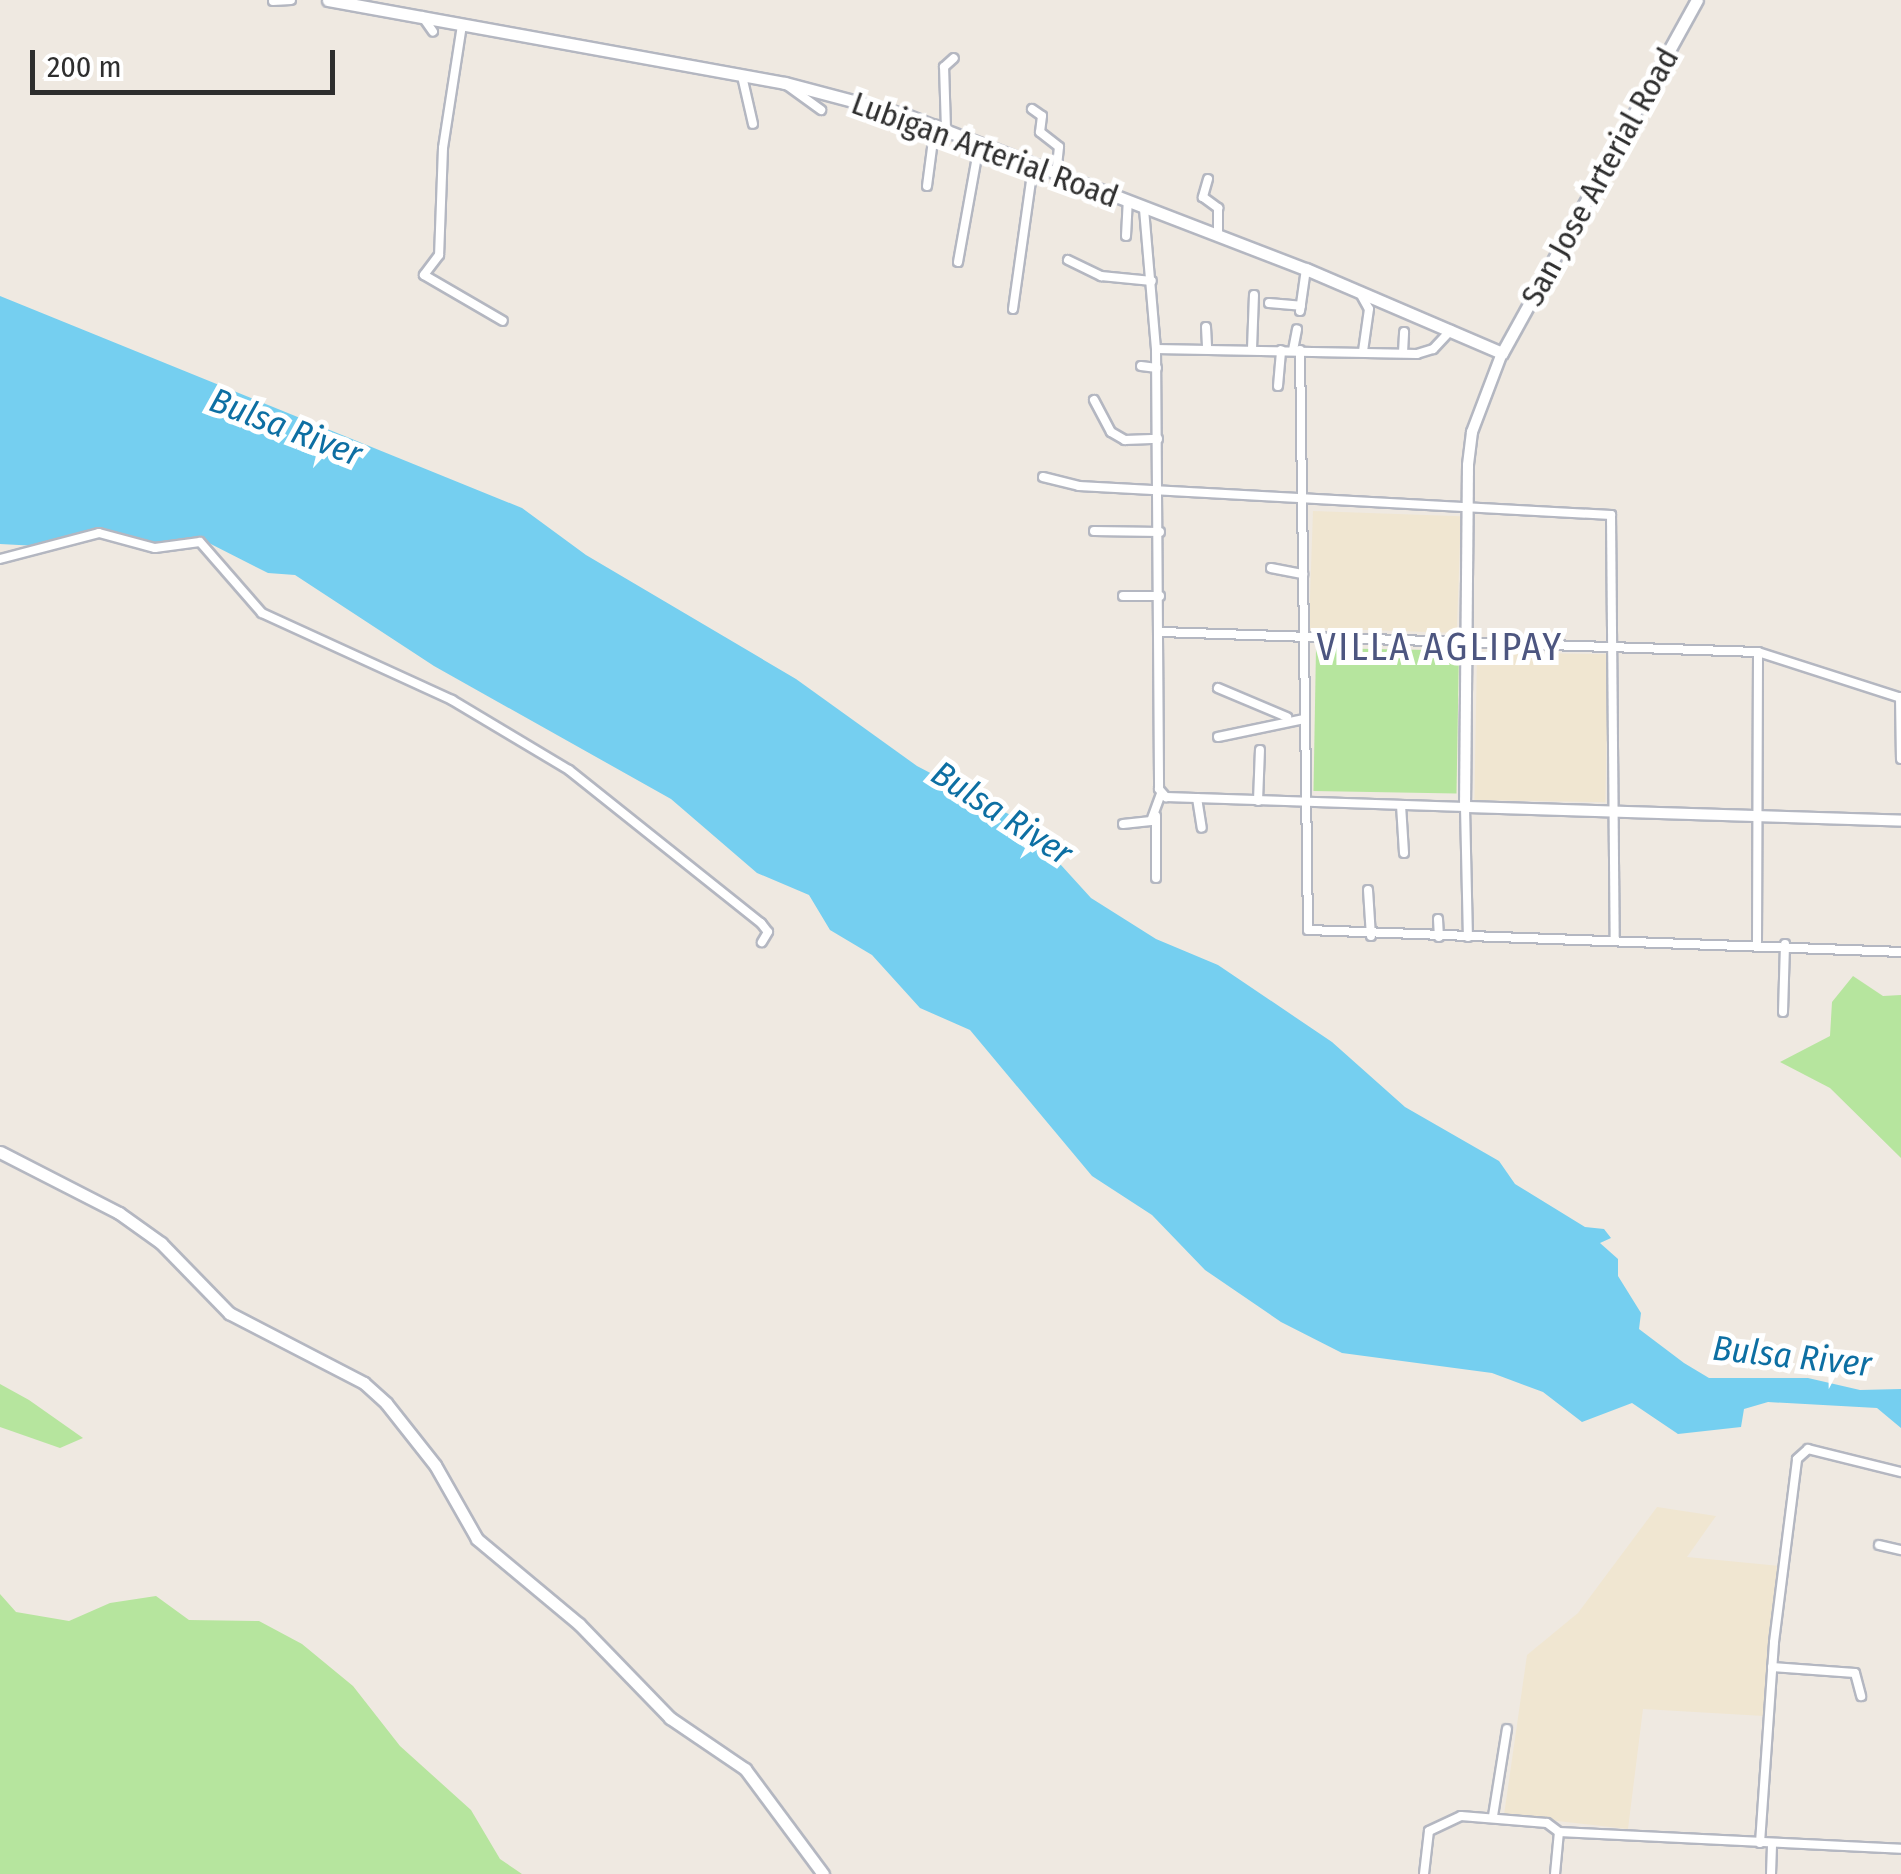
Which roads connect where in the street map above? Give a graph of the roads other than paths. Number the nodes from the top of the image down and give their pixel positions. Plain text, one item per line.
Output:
1 (291, 0) edge
2 (328, 0) edge
3 (1697, 0) edge
4 (273, 1) edge
5 (422, 16) junction
6 (462, 25) junction
7 (433, 32) dead end
8 (954, 58) dead end
9 (742, 76) junction
10 (785, 82) junction
11 (1032, 109) dead end
12 (821, 110) dead end
13 (754, 124) dead end
14 (940, 127) junction
15 (979, 145) junction
16 (1033, 166) junction
17 (1056, 174) junction
18 (1208, 179) dead end
19 (927, 186) dead end
20 (1128, 202) junction
21 (1144, 210) junction
22 (1230, 212) dead end
23 (1218, 214) junction
24 (1218, 235) junction
25 (1126, 236) dead end
26 (1068, 260) dead end
27 (958, 262) dead end
28 (1306, 269) junction
29 (1152, 281) junction
30 (1358, 291) junction
31 (1254, 295) dead end
32 (1269, 303) dead end
33 (1013, 309) dead end
34 (503, 321) dead end
35 (1206, 327) dead end
36 (1296, 328) dead end
37 (1451, 330) junction
38 (1404, 332) dead end
39 (1156, 348) junction
40 (1252, 349) junction
41 (1207, 350) junction
42 (1281, 350) junction
43 (1297, 350) junction
44 (1362, 351) junction
45 (1403, 353) junction
46 (1502, 353) junction
47 (1142, 366) dead end
48 (1157, 368) junction
49 (1278, 386) dead end
50 (1094, 400) dead end
51 (1158, 438) junction
52 (1044, 477) dead end
53 (1160, 487) junction
54 (1303, 496) junction
55 (1466, 504) junction
56 (1094, 531) dead end
57 (1160, 532) junction
58 (0, 559) edge
59 (1271, 568) dead end
60 (1303, 574) junction
61 (1123, 596) dead end
62 (1160, 596) junction
63 (1160, 632) junction
64 (1304, 635) junction
65 (1468, 642) junction
66 (1613, 648) junction
67 (1758, 652) junction
68 (1218, 688) dead end
69 (1900, 697) edge
70 (1291, 718) junction
71 (1304, 719) junction
72 (1218, 737) dead end
73 (1260, 750) dead end
74 (1901, 759) edge
75 (1160, 794) junction
76 (1197, 798) junction
77 (1258, 800) junction
78 (1305, 802) junction
79 (1402, 805) junction
80 (1465, 807) junction
81 (1614, 814) junction
82 (1156, 816) junction
83 (1755, 817) junction
84 (1901, 821) edge
85 (1123, 824) dead end
86 (1202, 828) dead end
87 (1404, 853) dead end
88 (1156, 878) dead end
89 (1368, 890) dead end
90 (1438, 919) dead end
91 (1370, 936) junction
92 (1439, 937) junction
93 (1468, 937) junction
94 (1615, 940) junction
95 (762, 942) dead end
96 (1758, 942) junction
97 (1785, 944) junction
98 (1901, 952) edge
99 (1783, 1012) dead end
100 (0, 1152) edge
101 (1901, 1472) edge
102 (1879, 1546) dead end
103 (1901, 1550) edge
104 (1772, 1666) junction
105 (1862, 1696) dead end
106 (1507, 1728) dead end
107 (1493, 1816) junction
108 (1559, 1832) junction
109 (1760, 1843) junction
110 (1772, 1844) junction
111 (1901, 1848) edge
112 (823, 1874) edge
113 (1424, 1874) edge
114 (1555, 1874) edge
115 (1772, 1874) edge

1 - 4 street
2 - 5 main road, Lubigan Arterial Road
3 - 46 main road, San Jose Arterial Road
5 - 6 main road, Lubigan Arterial Road
5 - 7 street
6 - 9 main road, Lubigan Arterial Road
6 - 34 street
8 - 14 street
9 - 10 main road, Lubigan Arterial Road
9 - 13 street
10 - 12 street
10 - 14 main road, Lubigan Arterial Road
11 - 17 street
14 - 15 main road, Lubigan Arterial Road
14 - 19 street
15 - 16 main road, Lubigan Arterial Road
15 - 27 street
16 - 17 main road, Lubigan Arterial Road
16 - 33 street
17 - 20 main road, Lubigan Arterial Road
18 - 23 street
20 - 21 main road, Lubigan Arterial Road
20 - 25 street
21 - 24 main road, Lubigan Arterial Road
21 - 29 street
22 - 23 street
23 - 24 street
24 - 28 main road, Lubigan Arterial Road
26 - 29 street
28 - 30 main road, Lubigan Arterial Road
28 - 32 street
29 - 39 street
30 - 37 main road, Lubigan Arterial Road
30 - 44 street
31 - 40 street
35 - 41 street
36 - 43 street
37 - 45 street
37 - 46 main road, Lubigan Arterial Road
38 - 45 street
39 - 41 street
39 - 48 street
40 - 41 street
40 - 42 street
42 - 43 street
42 - 49 street
43 - 44 street
43 - 54 street
44 - 45 street
46 - 55 street
47 - 48 street
48 - 51 street
50 - 51 street
51 - 53 street
52 - 53 street
53 - 54 street
53 - 57 street
54 - 55 street
54 - 60 street
55 - 65 street
55 - 66 street
56 - 57 street
57 - 62 street
58 - 95 street
59 - 60 street
60 - 64 street
61 - 62 street
62 - 63 street
63 - 64 street
63 - 75 street
64 - 65 street
64 - 71 street
65 - 66 street
65 - 80 street
66 - 67 street
66 - 81 street
67 - 69 street
67 - 83 street
68 - 70 street
69 - 74 street
70 - 71 street
70 - 72 street
71 - 78 street
73 - 77 street
75 - 76 street
75 - 82 street
76 - 77 street
76 - 86 street
77 - 78 street
78 - 79 street
78 - 91 street
79 - 80 street
79 - 87 street
80 - 81 street
80 - 93 street
81 - 83 street
81 - 94 street
82 - 85 street
82 - 88 street
83 - 84 street
83 - 96 street
89 - 91 street
90 - 92 street
91 - 92 street
92 - 93 street
93 - 94 street
94 - 96 street
96 - 97 street
97 - 98 street
97 - 99 street
100 - 112 main road
101 - 104 street
102 - 103 street
104 - 105 street
104 - 109 street
106 - 107 street
107 - 108 street
107 - 113 street
108 - 109 street
108 - 114 street
109 - 110 street
110 - 111 street
110 - 115 street

